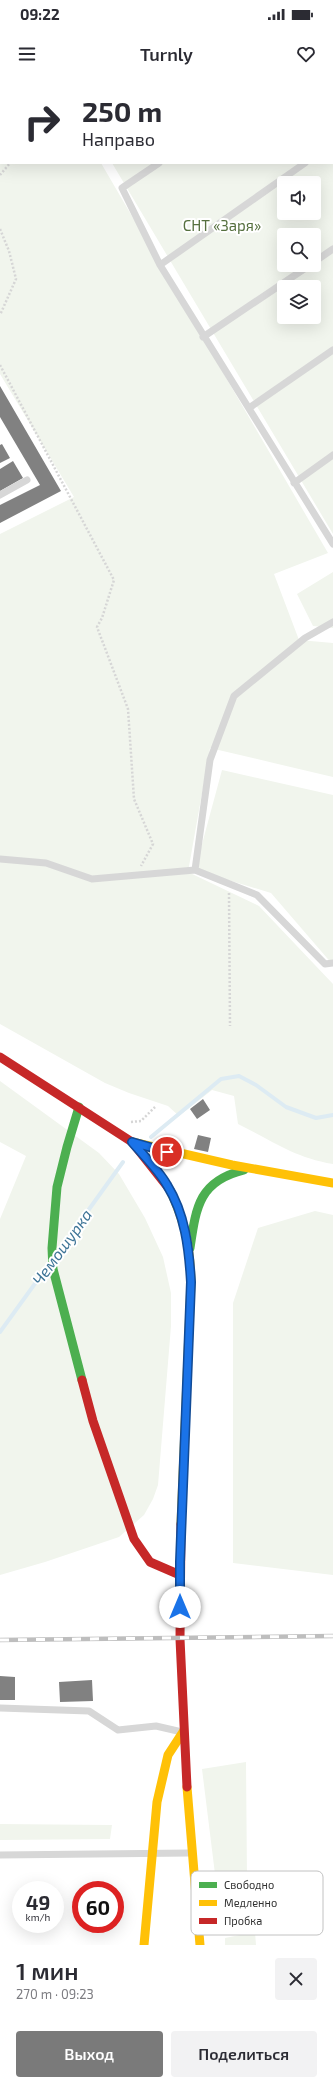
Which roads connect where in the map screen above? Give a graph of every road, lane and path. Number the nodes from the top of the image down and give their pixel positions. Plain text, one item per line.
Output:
1 (9, 164) edge
2 (158, 164) edge
3 (304, 164) edge
4 (0, 175) edge
5 (0, 229) edge
6 (333, 249) edge
7 (321, 257) edge
8 (160, 265) junction
9 (300, 272) edge
10 (0, 315) edge
11 (203, 337) junction
12 (333, 350) edge
13 (0, 365) edge
14 (249, 408) junction
15 (333, 455) edge
16 (27, 480) dead end
17 (294, 483) junction
18 (0, 495) edge
19 (333, 544) edge
20 (333, 622) edge
21 (0, 859) edge
22 (195, 870) junction
23 (136, 876) junction
24 (229, 884) junction
25 (333, 963) edge
26 (230, 1026) dead end
27 (0, 1057) edge
28 (79, 1107) junction
29 (155, 1107) dead end
30 (133, 1126) dead end
31 (132, 1142) junction
32 (249, 1169) junction
33 (333, 1183) edge
34 (190, 1249) junction
35 (180, 1575) junction
36 (0, 1708) edge
37 (183, 1732) junction
38 (153, 1853) junction
39 (192, 1853) junction
40 (0, 1855) edge
41 (194, 1871) edge
42 (199, 1935) edge
43 (144, 1945) edge
44 (200, 1945) edge

1 - 4 path
2 - 8 lane
3 - 8 lane
5 - 10 path
6 - 7 lane
8 - 11 lane
9 - 11 lane
11 - 14 lane
12 - 14 lane
13 - 23 path
14 - 17 lane
15 - 17 lane
16 - 18 lane
17 - 19 lane
20 - 22 lane
21 - 23 lane
22 - 23 lane
22 - 24 lane
24 - 25 lane
24 - 26 path
27 - 28 main road
28 - 31 main road
28 - 35 main road
29 - 30 path
31 - 32 main road
31 - 34 main road
32 - 33 main road
32 - 34 main road
34 - 35 main road
35 - 37 main road
36 - 37 lane
37 - 38 main road
37 - 39 main road
38 - 39 lane
38 - 40 lane
38 - 43 main road
39 - 41 main road
42 - 44 main road

